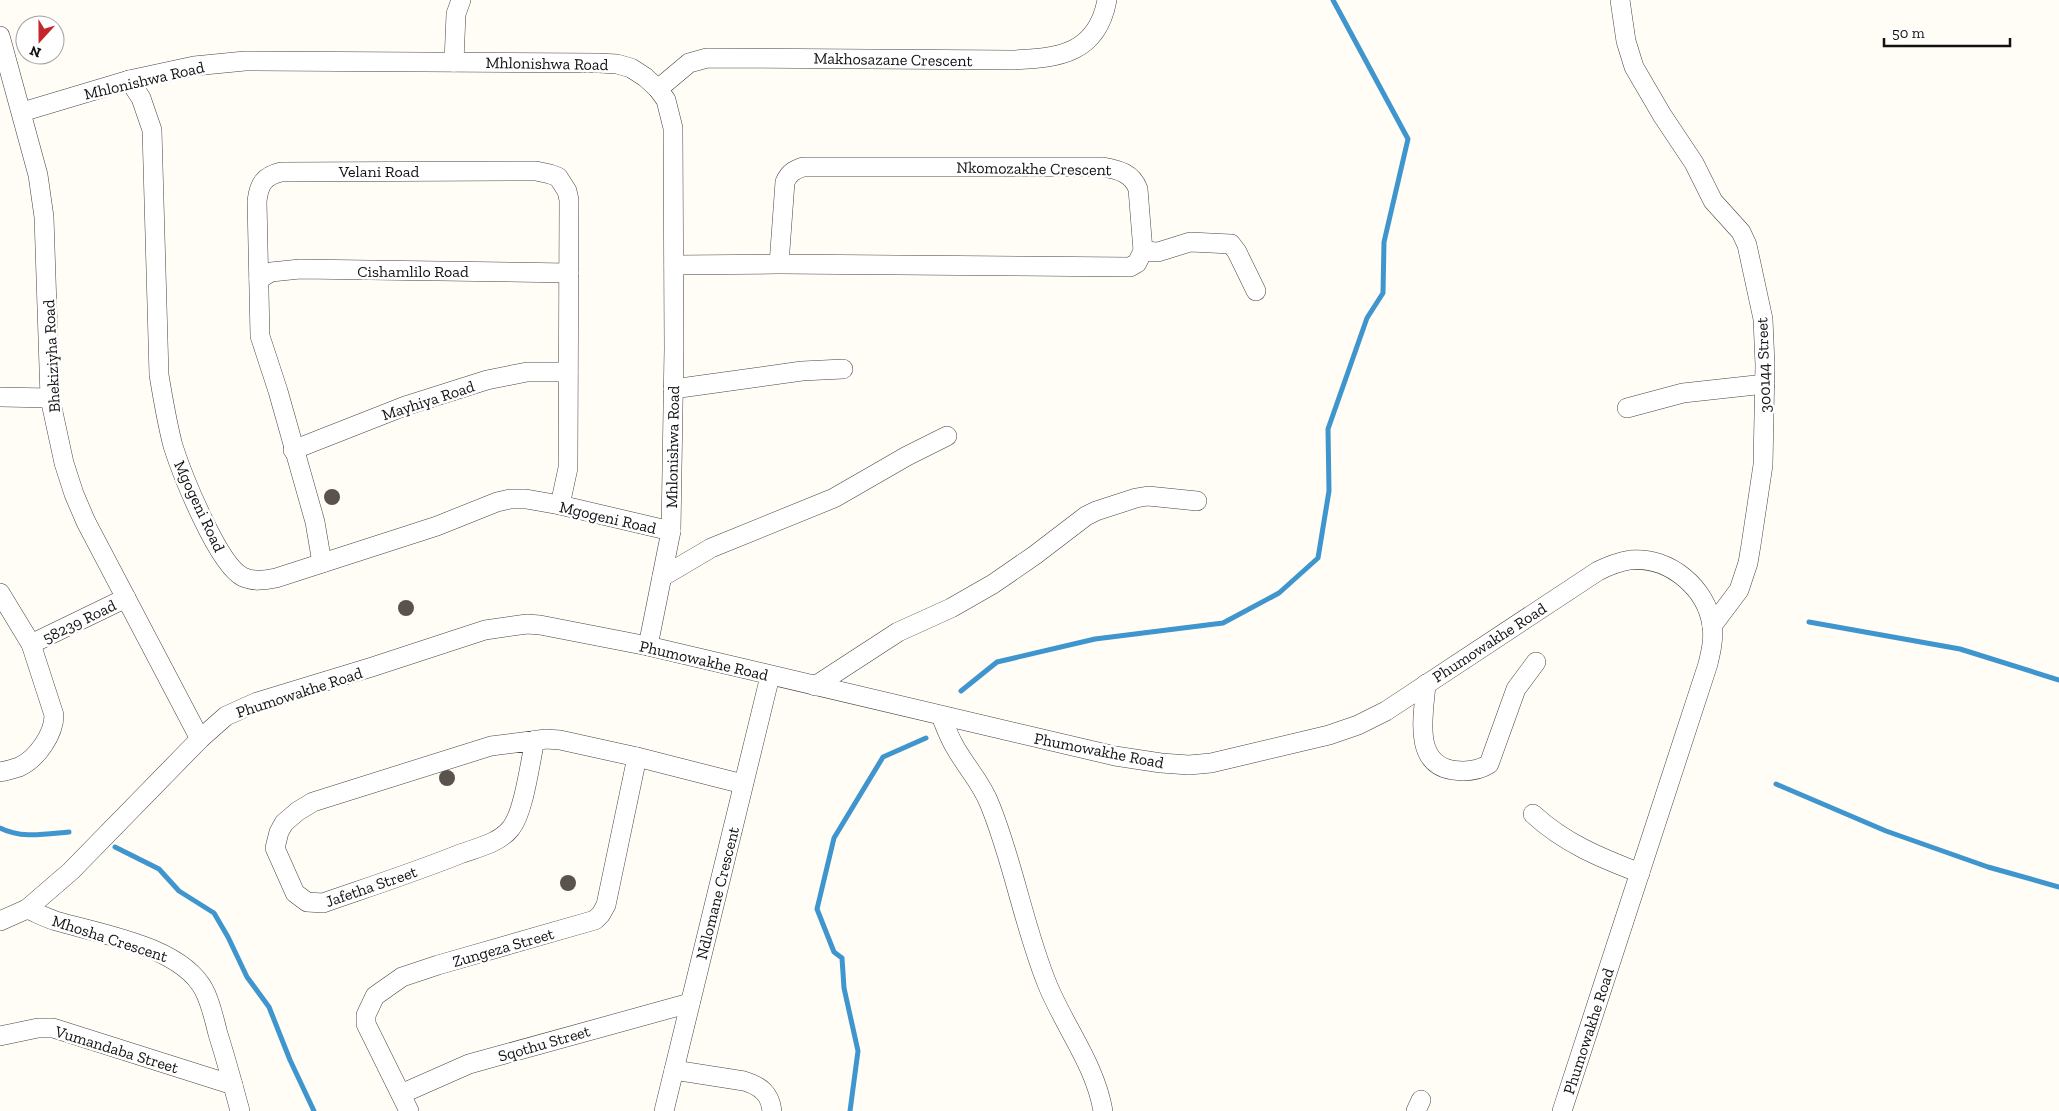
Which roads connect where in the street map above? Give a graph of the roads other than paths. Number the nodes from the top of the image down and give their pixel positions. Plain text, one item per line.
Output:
1 (461, 0) edge
2 (1107, 0) edge
3 (1620, 0) edge
4 (0, 36) edge
5 (454, 62) junction
6 (129, 80) junction
7 (658, 89) junction
8 (22, 112) junction
9 (1143, 251) junction
10 (674, 264) junction
11 (779, 264) junction
12 (569, 273) junction
13 (259, 279) junction
14 (1256, 291) dead end
15 (844, 369) dead end
16 (568, 372) junction
17 (1765, 384) junction
18 (674, 389) junction
19 (0, 397) edge
20 (50, 398) junction
21 (1627, 408) dead end
22 (947, 436) dead end
23 (293, 450) junction
24 (1197, 501) dead end
25 (560, 505) junction
26 (671, 531) junction
27 (322, 563) junction
28 (662, 577) junction
29 (0, 593) edge
30 (126, 598) junction
31 (1712, 626) junction
32 (31, 644) junction
33 (648, 646) junction
34 (1536, 662) dead end
35 (770, 676) junction
36 (1426, 684) junction
37 (815, 686) junction
38 (941, 716) junction
39 (200, 738) junction
40 (535, 740) junction
41 (637, 757) junction
42 (0, 772) edge
43 (743, 784) junction
44 (1533, 814) dead end
45 (1640, 873) junction
46 (27, 909) junction
47 (0, 921) edge
48 (690, 1003) junction
49 (0, 1036) edge
50 (674, 1070) junction
51 (233, 1085) junction
52 (401, 1094) junction
53 (240, 1111) edge
54 (410, 1111) edge
55 (664, 1111) edge
56 (772, 1111) edge
57 (1103, 1111) edge
58 (1562, 1111) edge

1 - 5 street
2 - 7 street, Makhosazane Crescent
3 - 17 street, 300144 Street
4 - 8 street, Bhekiziyha Road
5 - 6 street, Mhlonishwa Road
5 - 7 street, Mhlonishwa Road
6 - 8 street, Mhlonishwa Road
6 - 27 street, Mgogeni Road
7 - 10 street, Mhlonishwa Road
8 - 20 street, Bhekiziyha Road
9 - 11 street
9 - 11 street, Nkomozakhe Crescent
9 - 14 street
10 - 11 street
10 - 18 street, Mhlonishwa Road
12 - 13 street, Cishamlilo Road
12 - 13 street, Velani Road
12 - 16 street, Velani Road
13 - 23 street, Velani Road
15 - 18 street
16 - 23 street, Mayhiya Road
16 - 25 street, Velani Road
17 - 21 street
17 - 31 street, 300144 Street
18 - 26 street, Mhlonishwa Road
19 - 20 street
20 - 30 street, Bhekiziyha Road
22 - 28 street
23 - 27 street, Velani Road
24 - 37 street
25 - 26 street, Mgogeni Road
25 - 27 street, Mgogeni Road
26 - 28 street, Mhlonishwa Road
28 - 33 street, Mhlonishwa Road
29 - 32 street
30 - 32 street, 58239 Road
30 - 39 street, Bhekiziyha Road
31 - 36 street, Phumowakhe Road
31 - 45 street, Phumowakhe Road
32 - 42 street
33 - 35 street, Phumowakhe Road
33 - 39 street, Phumowakhe Road
34 - 36 street
35 - 37 street, Phumowakhe Road
35 - 43 street, Ndlomane Crescent
36 - 38 street, Phumowakhe Road
37 - 38 street, Phumowakhe Road
38 - 57 street
39 - 46 street, Phumowakhe Road
40 - 40 street, Jafetha Street
40 - 41 street, Jafetha Street
41 - 43 street, Jafetha Street
41 - 52 street, Zungeza Street
43 - 48 street, Ndlomane Crescent
44 - 45 street
45 - 58 street, Phumowakhe Road
46 - 47 street, Phumowakhe Road
46 - 51 street, Mhosha Crescent
48 - 50 street, Ndlomane Crescent
48 - 52 street, Sqothu Street
49 - 51 street, Vumandaba Street
50 - 55 street, Ndlomane Crescent
50 - 56 street
51 - 53 street, Mhosha Crescent
52 - 54 street, Zungeza Street

